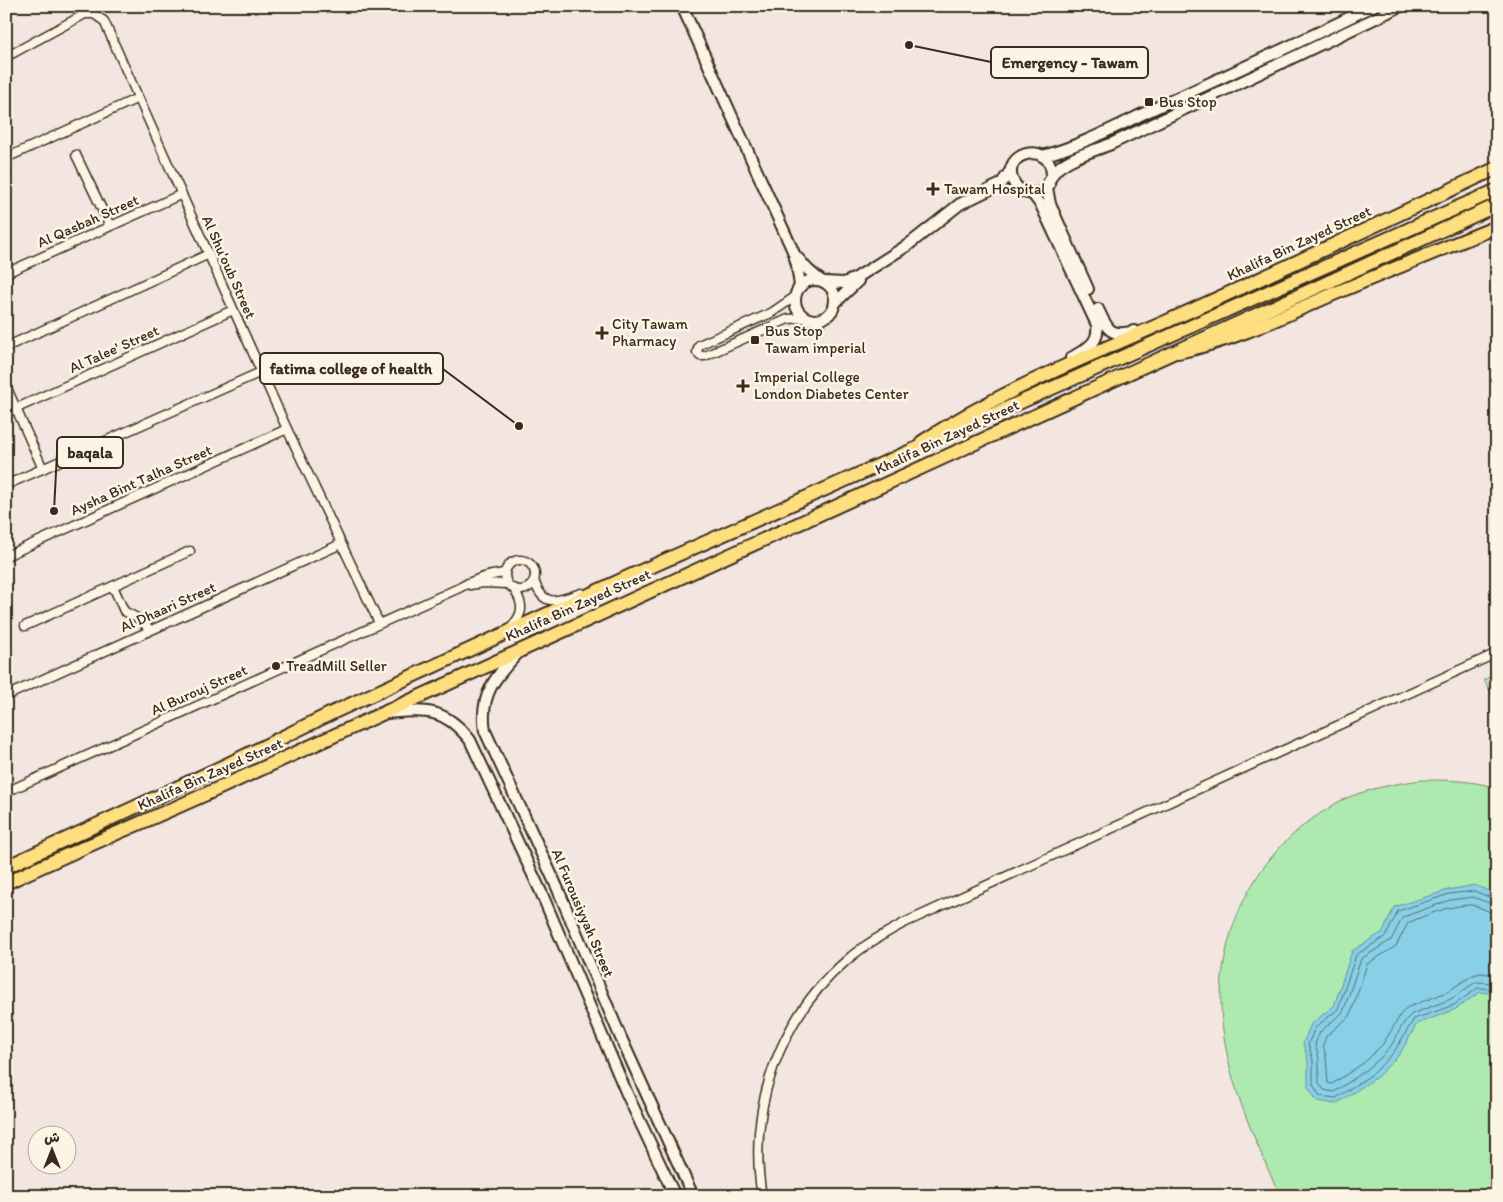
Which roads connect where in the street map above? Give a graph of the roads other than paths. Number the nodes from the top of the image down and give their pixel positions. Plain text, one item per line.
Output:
1 (682, 6) edge
2 (1373, 6) edge
3 (1401, 6) edge
4 (6, 57) edge
5 (1218, 79) junction
6 (138, 98) junction
7 (1195, 104) junction
8 (76, 155) dead end
9 (1042, 156) junction
10 (6, 158) edge
11 (1497, 168) edge
12 (1012, 170) junction
13 (1052, 174) junction
14 (1048, 185) junction
15 (1021, 190) junction
16 (1497, 190) edge
17 (182, 194) junction
18 (1032, 194) junction
19 (1497, 205) edge
20 (110, 226) junction
21 (1497, 227) edge
22 (793, 251) junction
23 (209, 254) junction
24 (6, 273) edge
25 (822, 281) junction
26 (800, 286) junction
27 (796, 296) junction
28 (835, 303) junction
29 (233, 310) junction
30 (806, 318) junction
31 (1148, 329) junction
32 (6, 346) edge
33 (1164, 356) junction
34 (261, 372) junction
35 (1054, 372) junction
36 (6, 386) edge
37 (16, 409) junction
38 (6, 413) edge
39 (288, 429) junction
40 (901, 455) junction
41 (43, 469) junction
42 (6, 485) edge
43 (341, 544) junction
44 (190, 552) dead end
45 (6, 556) edge
46 (504, 573) junction
47 (630, 576) junction
48 (534, 580) junction
49 (507, 584) junction
50 (113, 586) junction
51 (459, 588) junction
52 (514, 589) junction
53 (379, 623) junction
54 (25, 626) dead end
55 (150, 630) junction
56 (506, 634) junction
57 (523, 648) junction
58 (1497, 653) edge
59 (6, 696) edge
60 (381, 713) junction
61 (6, 792) edge
62 (6, 867) edge
63 (6, 883) edge
64 (627, 1094) junction
65 (675, 1158) junction
66 (675, 1196) edge
67 (693, 1196) edge
68 (762, 1196) edge

1 - 22 street
2 - 5 street
3 - 7 street
4 - 6 street, Al Shu'oub Street
5 - 7 street
5 - 9 street
6 - 10 street
6 - 17 street, Al Shu'oub Street
7 - 13 street
8 - 20 street
9 - 12 street
9 - 13 street
11 - 31 main road, Khalifa Bin Zayed Street
12 - 15 street
12 - 25 street
13 - 14 street
14 - 18 street
14 - 31 street
15 - 18 street
15 - 28 street
16 - 40 main road, Khalifa Bin Zayed Street
17 - 20 street, Al Qasbah Street
17 - 23 street, Al Shu'oub Street
18 - 35 street
19 - 33 main road, Khalifa Bin Zayed Street
20 - 24 street, Al Qasbah Street
21 - 33 main road, Khalifa Bin Zayed Street
22 - 25 street
22 - 26 street
23 - 29 street, Al Shu'oub Street
23 - 32 street
25 - 26 street
25 - 28 street
26 - 27 street
27 - 30 street
27 - 30 street
28 - 30 street
29 - 34 street, Al Shu'oub Street
29 - 37 street, Al Talee' Street
31 - 35 main road, Khalifa Bin Zayed Street
33 - 57 main road, Khalifa Bin Zayed Street
34 - 39 street, Al Shu'oub Street
34 - 41 street
35 - 40 main road, Khalifa Bin Zayed Street
36 - 37 street
37 - 38 street, Al Talee' Street
37 - 41 street
39 - 43 street, Al Shu'oub Street
39 - 45 street, Aysha Bint Talha Street
40 - 47 main road, Khalifa Bin Zayed Street
41 - 42 street
43 - 53 street, Al Shu'oub Street
43 - 55 street, Al Dhaari Street
44 - 50 street
46 - 48 street
46 - 49 street
46 - 51 street, Al Burouj Street
47 - 48 street
47 - 56 main road, Khalifa Bin Zayed Street
48 - 52 street
49 - 51 street, Al Burouj Street
49 - 52 street
50 - 54 street
50 - 55 street
51 - 53 street, Al Burouj Street
52 - 56 street
53 - 61 street, Al Burouj Street
55 - 59 street, Al Dhaari Street
56 - 62 main road, Khalifa Bin Zayed Street
57 - 60 main road, Khalifa Bin Zayed Street
57 - 65 street, Al Furousiyyah Street
58 - 68 street
60 - 63 main road, Khalifa Bin Zayed Street
60 - 64 street, Al Furousiyyah Street
64 - 65 street
64 - 66 street, Al Furousiyyah Street
65 - 67 street, Al Furousiyyah Street

